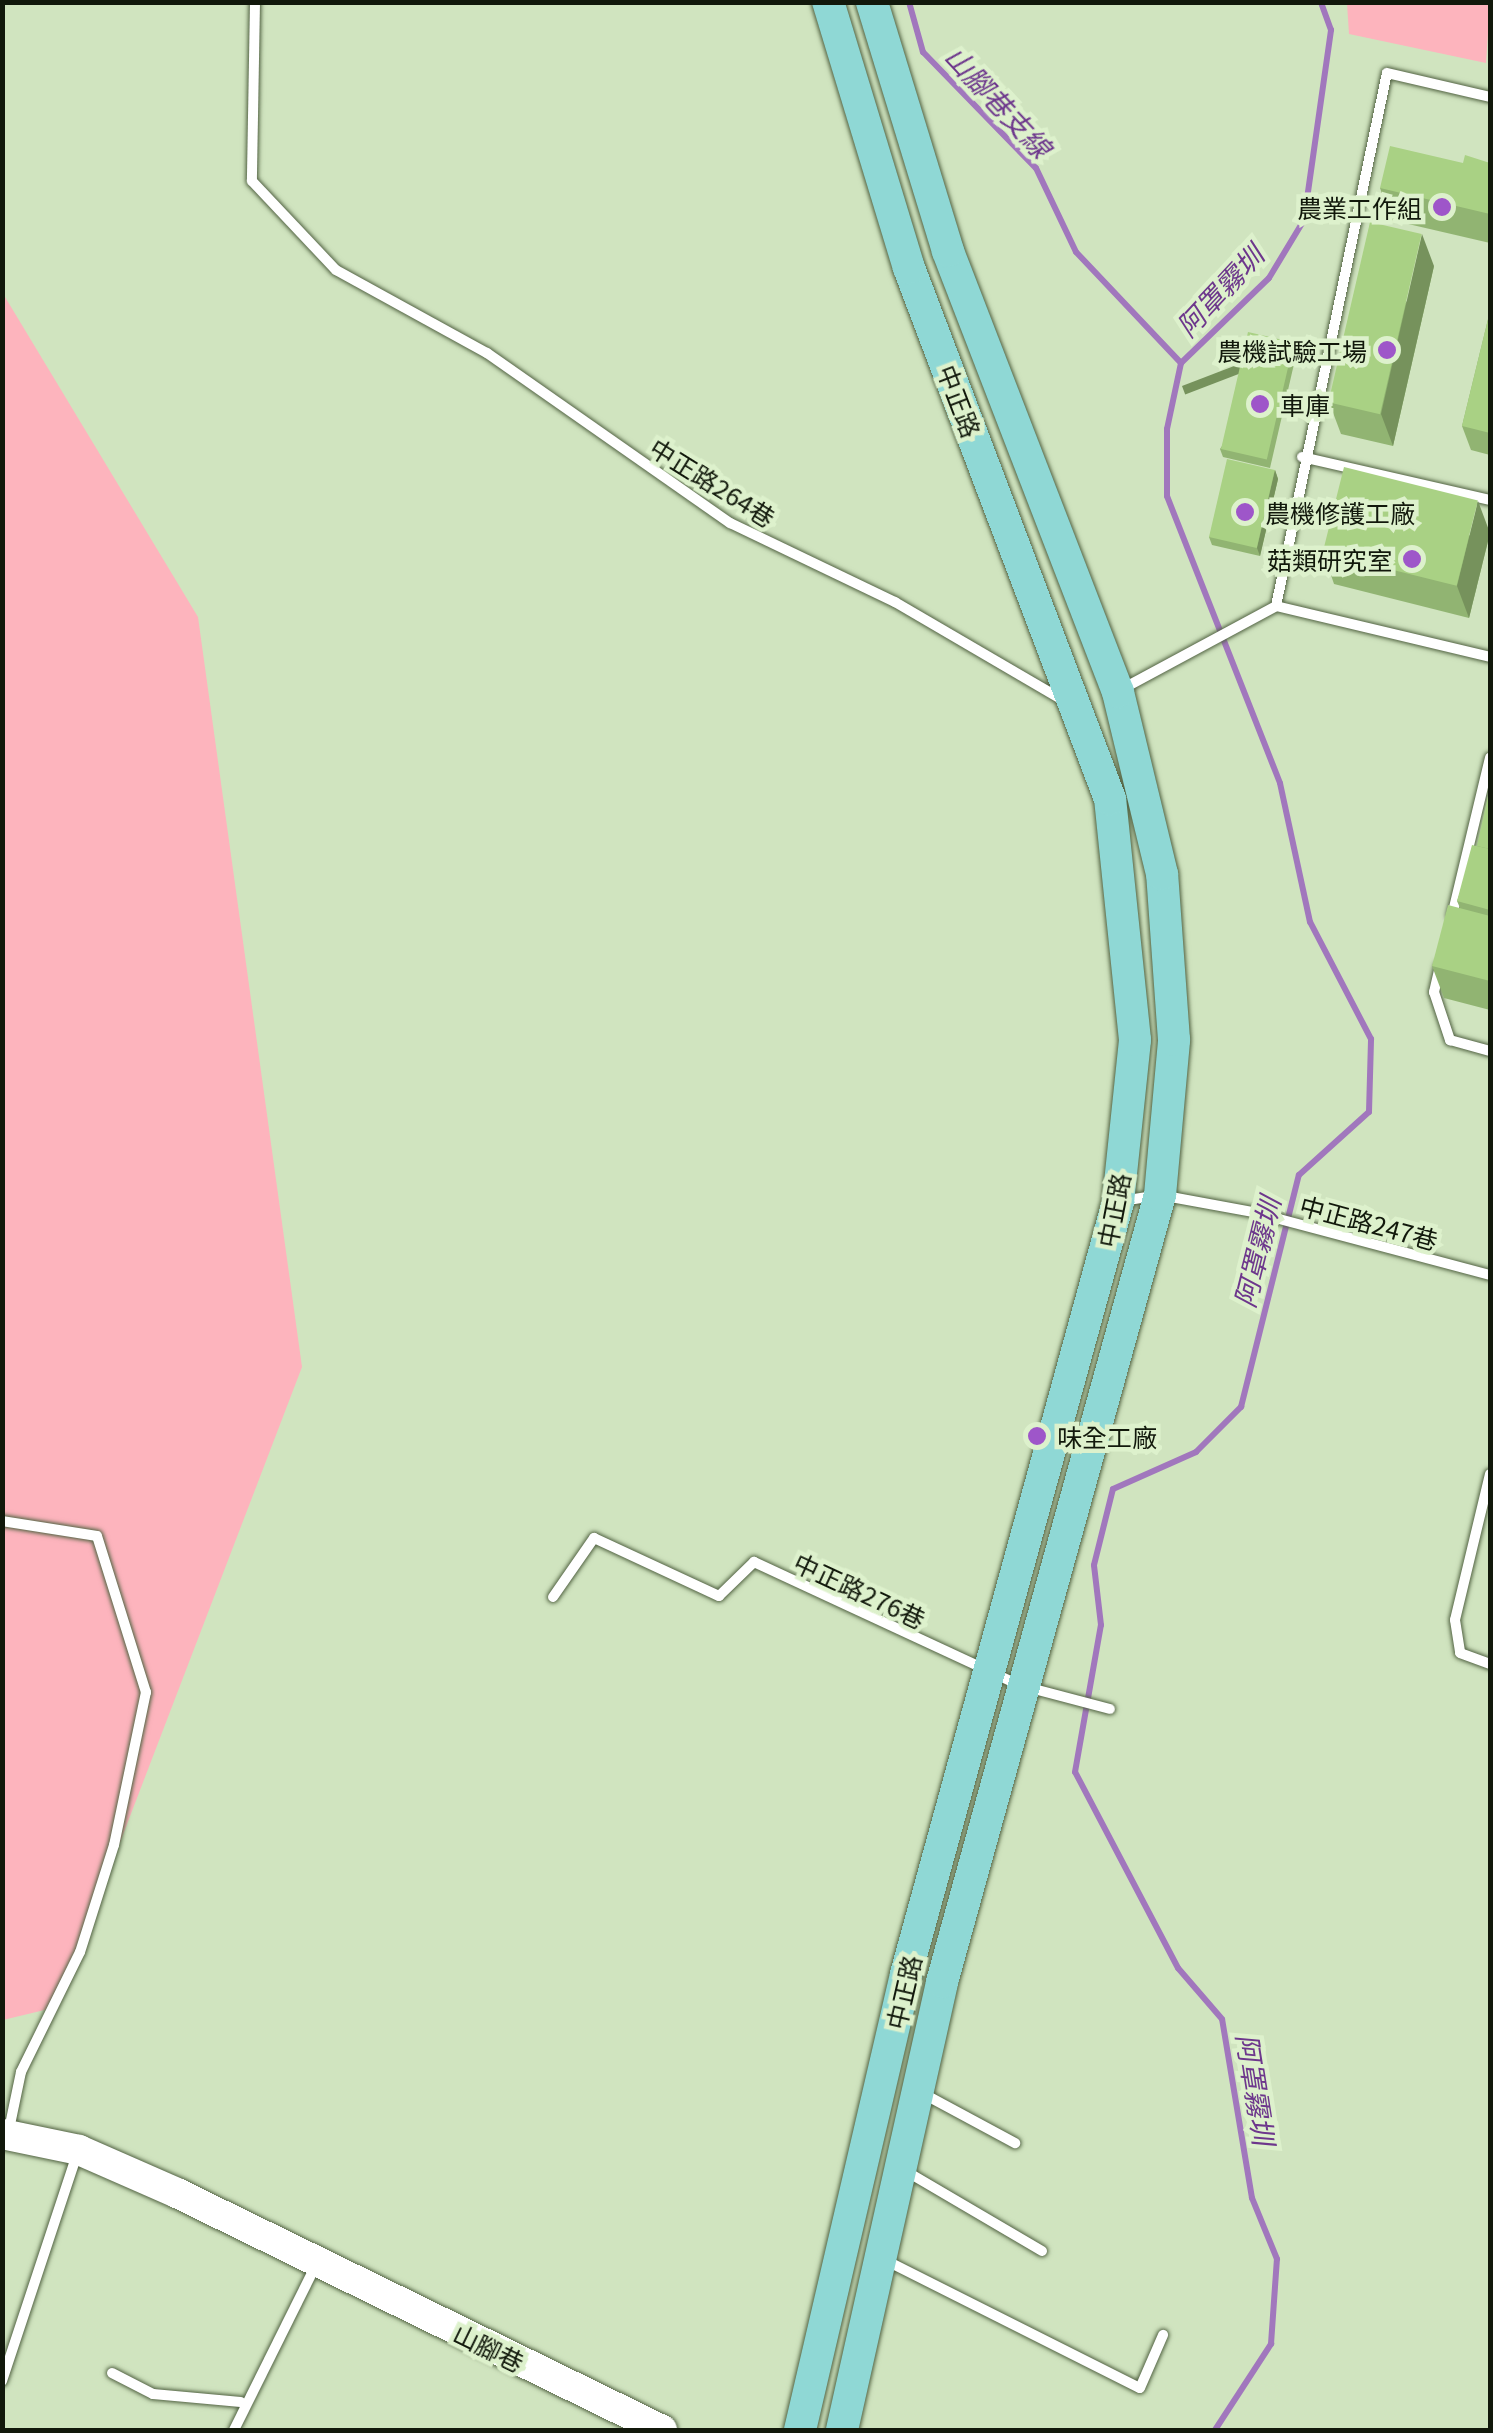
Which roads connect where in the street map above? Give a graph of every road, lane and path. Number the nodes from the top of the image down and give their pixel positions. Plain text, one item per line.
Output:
1 (254, 2) edge
2 (814, 2) edge
3 (828, 2) edge
4 (872, 2) edge
5 (841, 54) junction
6 (1490, 97) edge
7 (1302, 457) junction
8 (1490, 500) edge
9 (1276, 606) junction
10 (1490, 656) edge
11 (1118, 692) junction
12 (1079, 710) junction
13 (1490, 758) edge
14 (1447, 938) edge
15 (1442, 956) edge
16 (1490, 1052) edge
17 (1160, 1195) junction
18 (1118, 1202) junction
19 (1490, 1275) edge
20 (1490, 1474) edge
21 (2, 1521) edge
22 (553, 1598) dead end
23 (1490, 1664) edge
24 (987, 1671) junction
25 (1033, 1687) junction
26 (1110, 1709) dead end
27 (916, 2090) junction
28 (5, 2134) edge
29 (1015, 2143) dead end
30 (79, 2150) junction
31 (867, 2158) junction
32 (899, 2167) junction
33 (1042, 2251) dead end
34 (879, 2258) junction
35 (317, 2264) junction
36 (1164, 2335) dead end
37 (112, 2374) dead end
38 (2, 2381) edge
39 (241, 2402) junction
40 (234, 2430) edge
41 (662, 2430) edge
42 (800, 2430) edge
43 (842, 2430) edge

1 - 12 lane, 中正路264巷
2 - 5 lane
3 - 5 main road, 中正路
4 - 11 main road, 中正路
5 - 12 main road, 中正路
6 - 7 lane
7 - 8 lane
7 - 9 lane
9 - 10 lane
9 - 11 lane
11 - 17 main road, 中正路
12 - 18 main road, 中正路
13 - 14 lane
15 - 16 lane
17 - 18 lane, 中正路247巷
17 - 19 lane, 中正路247巷
17 - 25 main road, 中正路
18 - 24 main road, 中正路
20 - 23 lane
21 - 28 lane, 山腳巷
22 - 24 lane, 中正路276巷
24 - 25 lane, 中正路276巷
24 - 31 main road, 中正路
25 - 26 lane, 中正路276巷
25 - 27 main road, 中正路
27 - 29 lane
27 - 32 main road, 中正路
28 - 30 street, 山腳巷
30 - 35 street, 山腳巷
30 - 38 lane
31 - 32 main road
31 - 42 main road, 中正路
32 - 33 lane
32 - 34 main road, 中正路
34 - 36 lane
34 - 43 main road, 中正路
35 - 39 lane
35 - 41 street, 山腳巷
37 - 39 lane
39 - 40 lane

